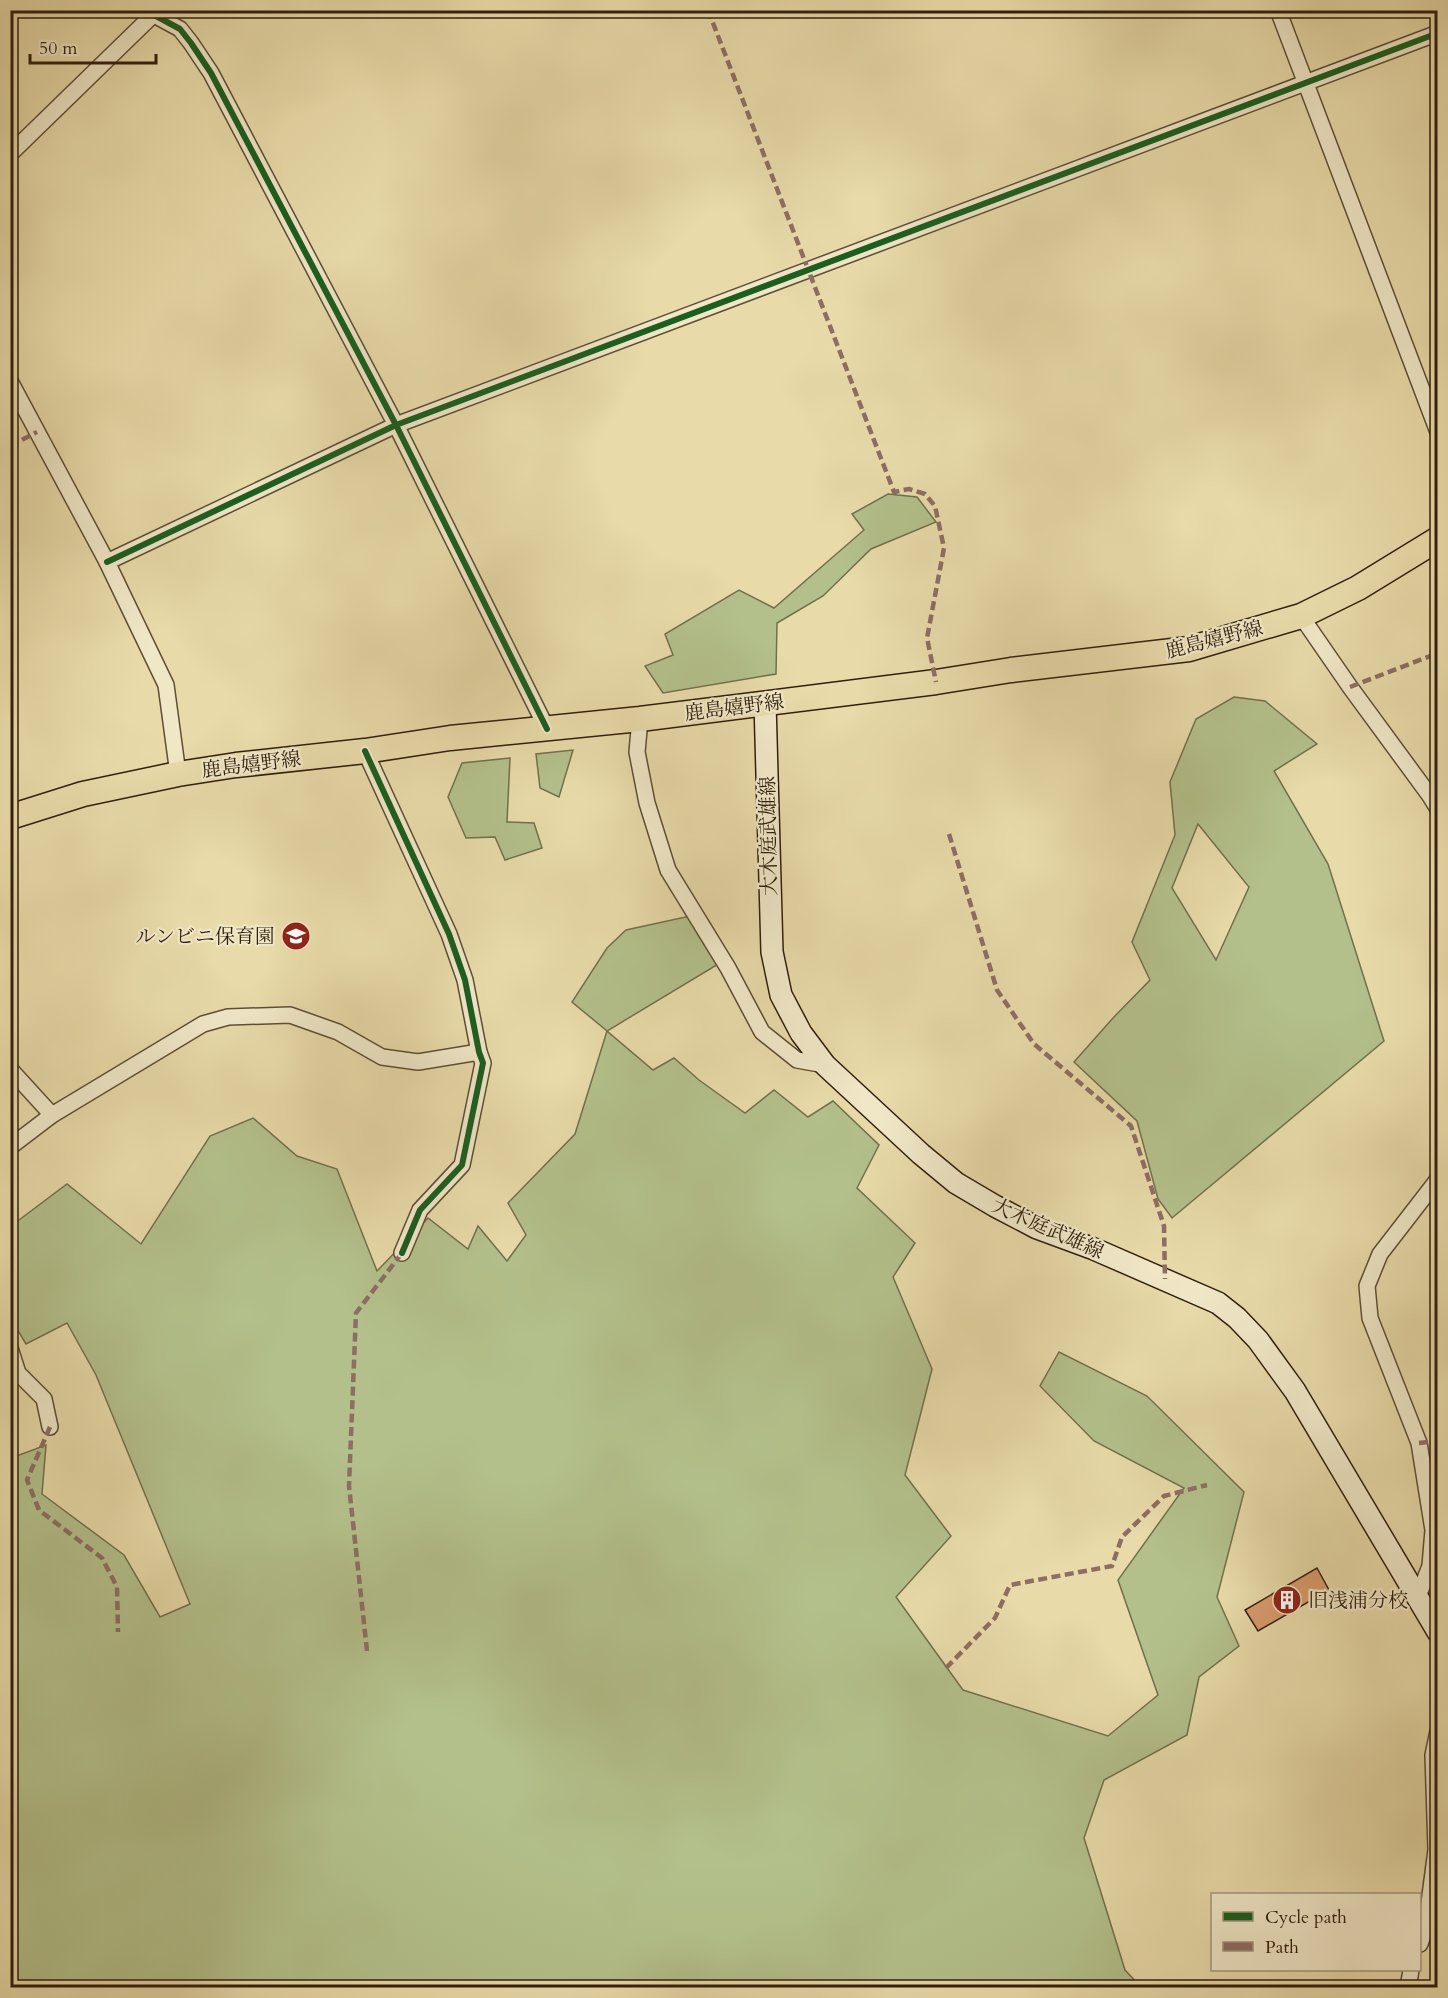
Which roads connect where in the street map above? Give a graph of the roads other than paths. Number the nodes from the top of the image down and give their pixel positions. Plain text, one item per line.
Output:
1 (1278, 10) edge
2 (152, 12) edge
3 (1437, 33) edge
4 (1306, 83) junction
5 (10, 154) edge
6 (10, 381) edge
7 (396, 425) junction
8 (1437, 432) edge
9 (1437, 539) edge
10 (106, 562) junction
11 (1301, 616) junction
12 (765, 703) junction
13 (640, 719) junction
14 (547, 729) junction
15 (365, 751) junction
16 (178, 774) junction
17 (1437, 809) edge
18 (10, 818) edge
19 (479, 1052) junction
20 (825, 1065) junction
21 (10, 1069) edge
22 (52, 1115) junction
23 (10, 1147) edge
24 (1437, 1179) edge
25 (402, 1253) dead end
26 (10, 1348) edge
27 (50, 1427) dead end
28 (1417, 1599) junction
29 (1437, 1632) edge
30 (1437, 1731) edge
31 (1421, 1939) edge
32 (1411, 1971) edge
33 (1408, 1988) edge

1 - 4 street
2 - 5 street
2 - 7 street
3 - 4 street
4 - 7 street
4 - 8 street
6 - 10 street
7 - 10 street
7 - 14 street
9 - 11 main road, 鹿島嬉野線
10 - 16 street
11 - 12 main road, 鹿島嬉野線
11 - 17 street
12 - 13 main road, 鹿島嬉野線
12 - 20 main road, 大木庭武雄線
13 - 14 main road, 鹿島嬉野線
13 - 20 street
14 - 15 main road, 鹿島嬉野線
15 - 16 main road, 鹿島嬉野線
15 - 19 street
16 - 18 main road, 鹿島嬉野線
19 - 22 street
19 - 25 street
20 - 28 main road, 大木庭武雄線
21 - 22 street
22 - 23 street
24 - 28 street
26 - 27 street
28 - 29 main road, 大木庭武雄線
30 - 31 street
32 - 33 street

